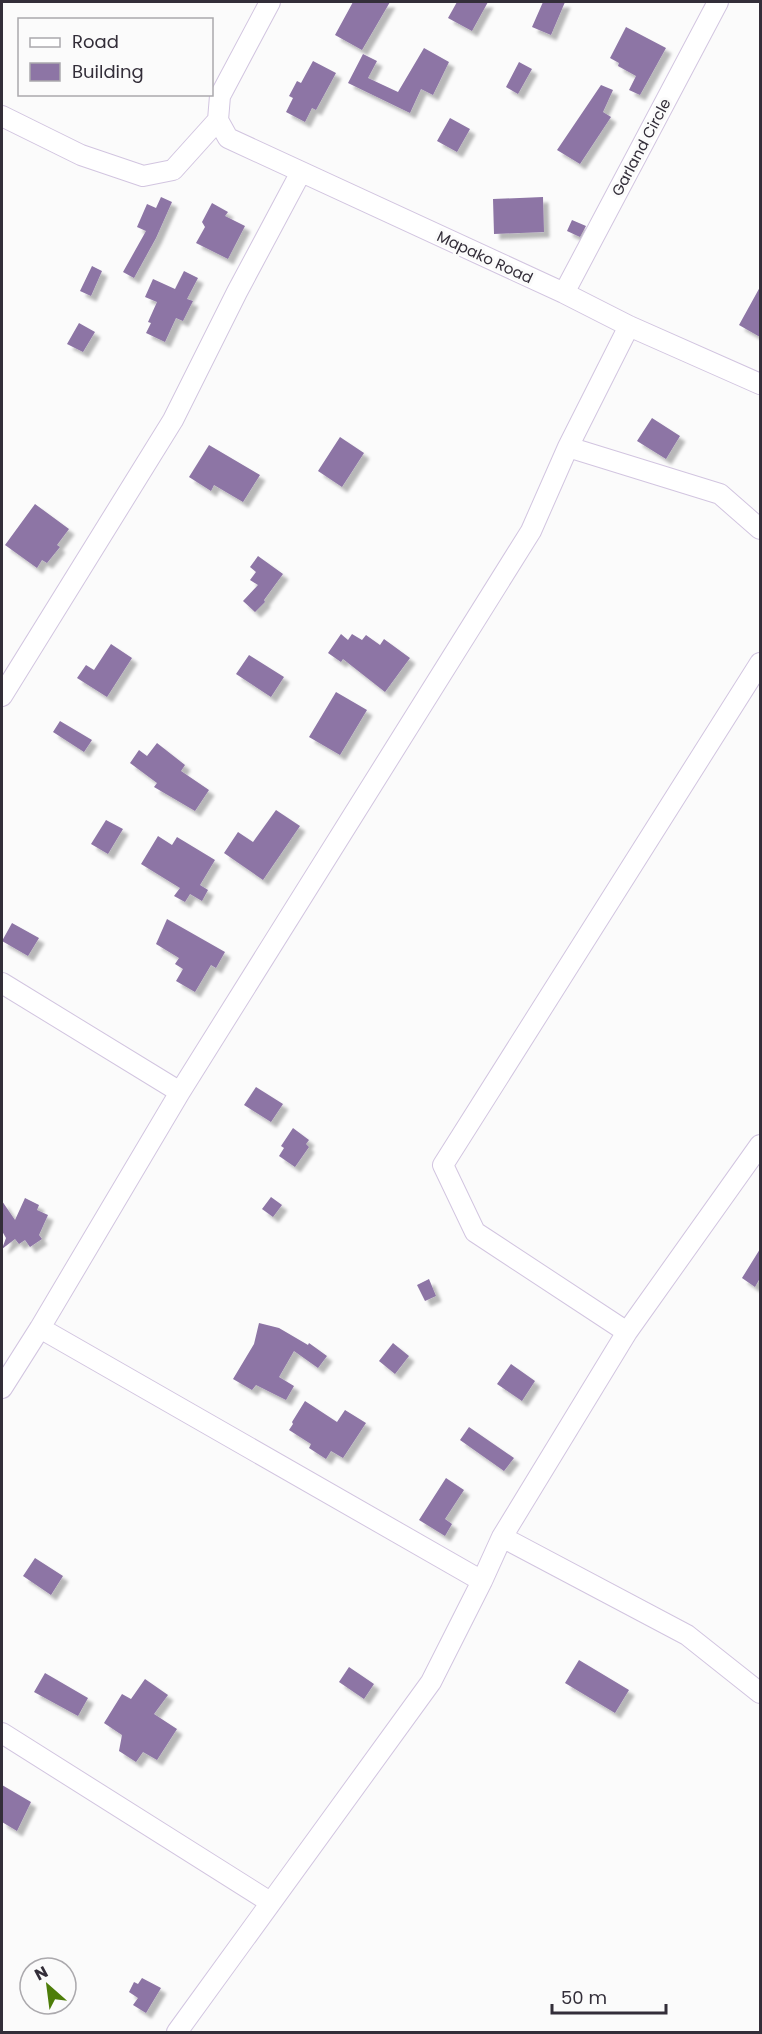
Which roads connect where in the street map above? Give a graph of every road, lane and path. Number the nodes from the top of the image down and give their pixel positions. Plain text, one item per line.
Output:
1 (270, 2) edge
2 (718, 2) edge
3 (2, 116) edge
4 (218, 120) junction
5 (301, 172) junction
6 (564, 293) junction
7 (629, 326) junction
8 (760, 384) edge
9 (568, 447) junction
10 (760, 529) edge
11 (760, 663) edge
12 (2, 696) edge
13 (2, 983) edge
14 (180, 1092) junction
15 (760, 1145) edge
16 (40, 1328) junction
17 (627, 1332) junction
18 (2, 1388) edge
19 (502, 1536) junction
20 (482, 1581) junction
21 (760, 1693) edge
22 (2, 1733) edge
23 (270, 1902) junction
24 (177, 2032) edge

1 - 4 street
2 - 6 street, Garland Circle
3 - 4 street
4 - 5 street, Mapako Road
5 - 6 street, Mapako Road
5 - 12 street
6 - 7 street, Mapako Road
7 - 8 street, Mapako Road
7 - 9 street
9 - 10 street
9 - 14 street
11 - 17 street
13 - 14 street
14 - 16 street
15 - 17 street
16 - 18 street
16 - 20 street
17 - 19 street
19 - 20 street
19 - 21 street
20 - 23 street
22 - 23 street
23 - 24 street

